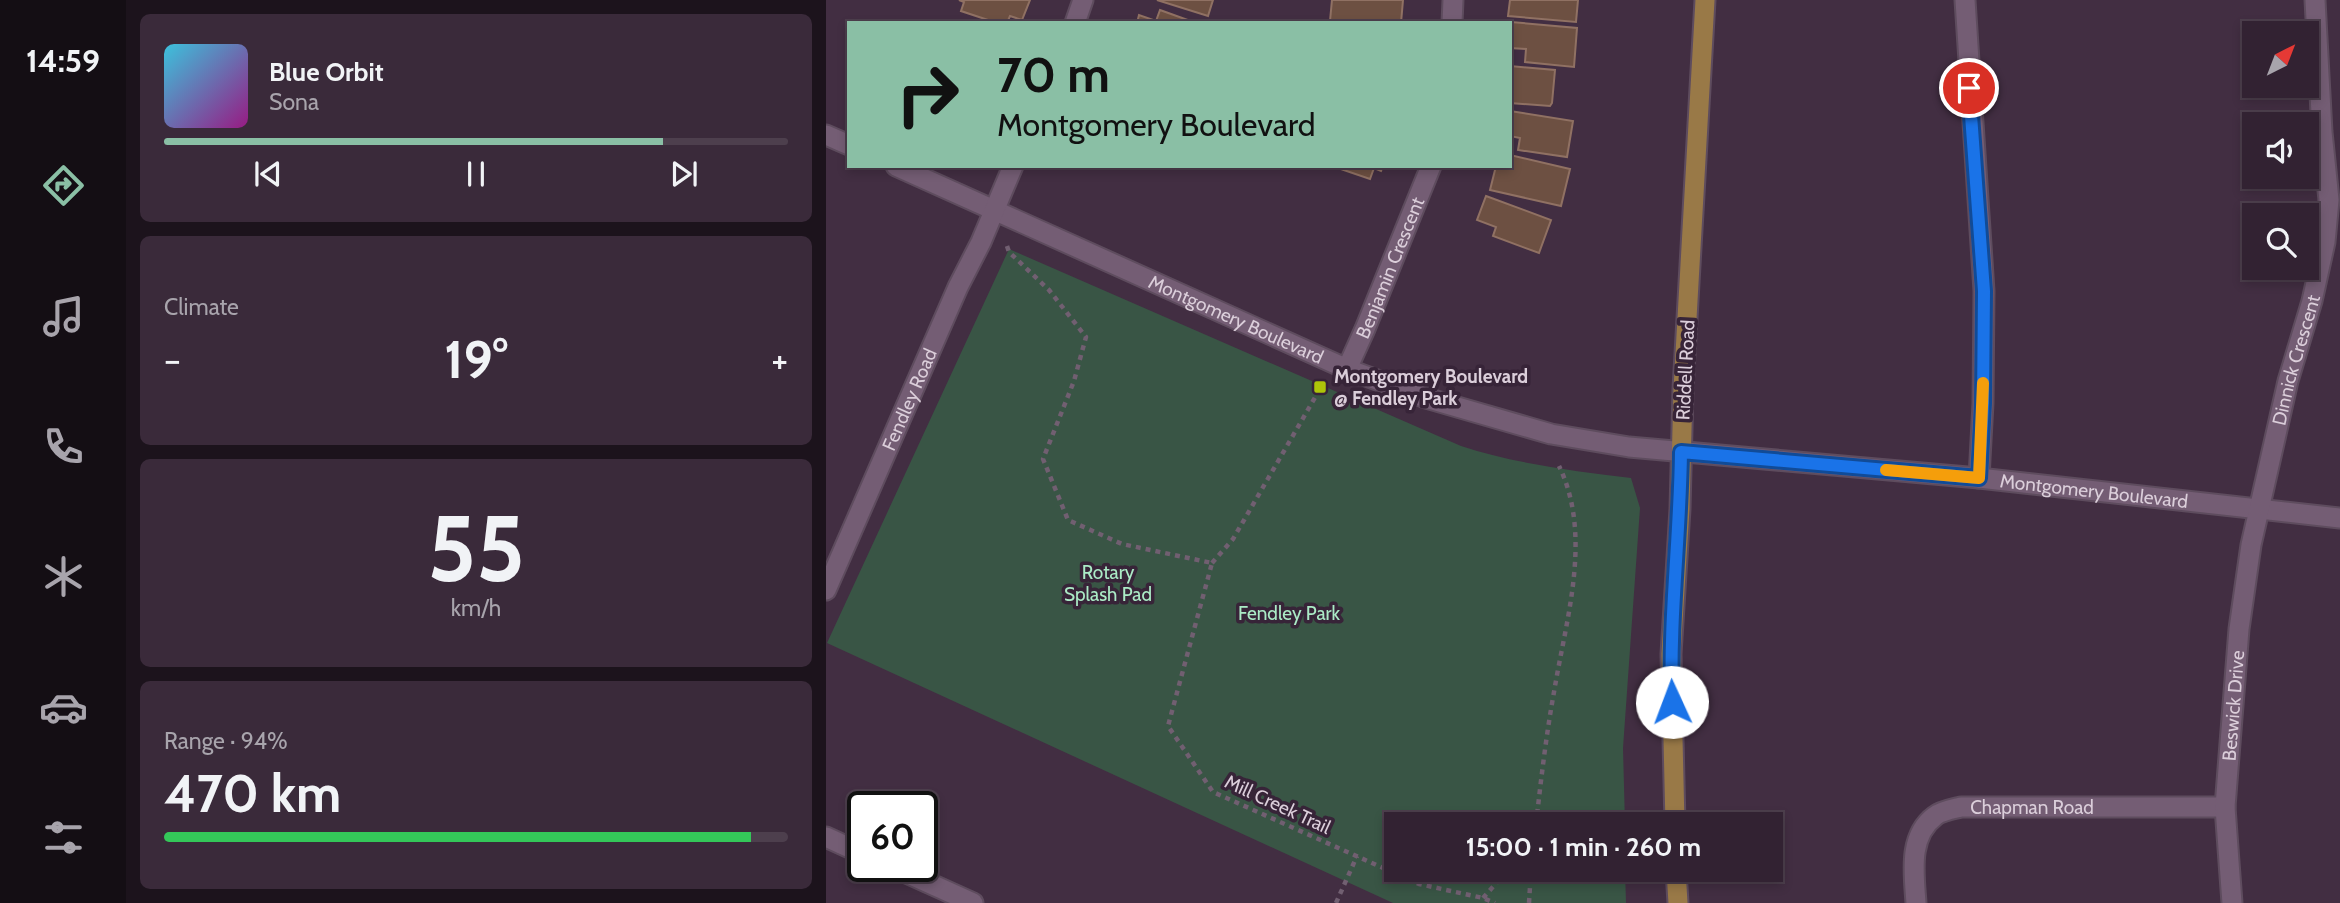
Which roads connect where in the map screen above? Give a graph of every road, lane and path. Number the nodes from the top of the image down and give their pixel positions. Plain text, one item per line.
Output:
1 (1083, 0) edge
2 (1453, 0) edge
3 (1705, 0) edge
4 (1965, 0) edge
5 (2315, 0) edge
6 (1076, 21) edge
7 (1452, 21) edge
8 (826, 135) edge
9 (847, 144) edge
10 (900, 168) edge
11 (1012, 168) edge
12 (1429, 168) edge
13 (2334, 170) edge
14 (994, 211) junction
15 (1007, 246) dead end
16 (1347, 369) junction
17 (1324, 382) dead end
18 (1681, 452) junction
19 (1559, 466) dead end
20 (1979, 478) junction
21 (2259, 510) junction
22 (2340, 517) edge
23 (1212, 563) junction
24 (826, 590) edge
25 (2225, 807) junction
26 (1538, 812) edge
27 (1675, 812) edge
28 (826, 837) edge
29 (847, 847) edge
30 (1357, 856) junction
31 (926, 882) edge
32 (1497, 882) edge
33 (1530, 882) edge
34 (1677, 882) edge
35 (1483, 898) junction
36 (973, 903) edge
37 (1336, 903) edge
38 (1495, 903) edge
39 (1529, 903) edge
40 (1678, 903) edge
41 (1916, 903) edge
42 (2232, 903) edge

1 - 6 street
2 - 7 street
3 - 18 main road, Riddell Road
4 - 20 street
5 - 13 street, Dinnick Crescent
8 - 9 street
10 - 14 street, Montgomery Boulevard
11 - 14 street
12 - 16 street, Benjamin Crescent
13 - 21 street, Dinnick Crescent
14 - 16 street, Montgomery Boulevard
14 - 24 street, Fendley Road
15 - 23 path
16 - 18 street, Montgomery Boulevard
17 - 23 path, Mill Creek Trail
18 - 20 street, Montgomery Boulevard
18 - 27 main road, Riddell Road
19 - 26 path
20 - 21 street, Montgomery Boulevard
21 - 22 street, Montgomery Boulevard
21 - 25 street, Beswick Drive
23 - 30 path, Mill Creek Trail
25 - 41 street, Chapman Road
25 - 42 street, Beswick Drive
28 - 29 street
30 - 35 path, Mill Creek Trail
30 - 37 path
31 - 36 street
32 - 35 path
33 - 39 path
34 - 40 main road
35 - 38 path, Mill Creek Trail

